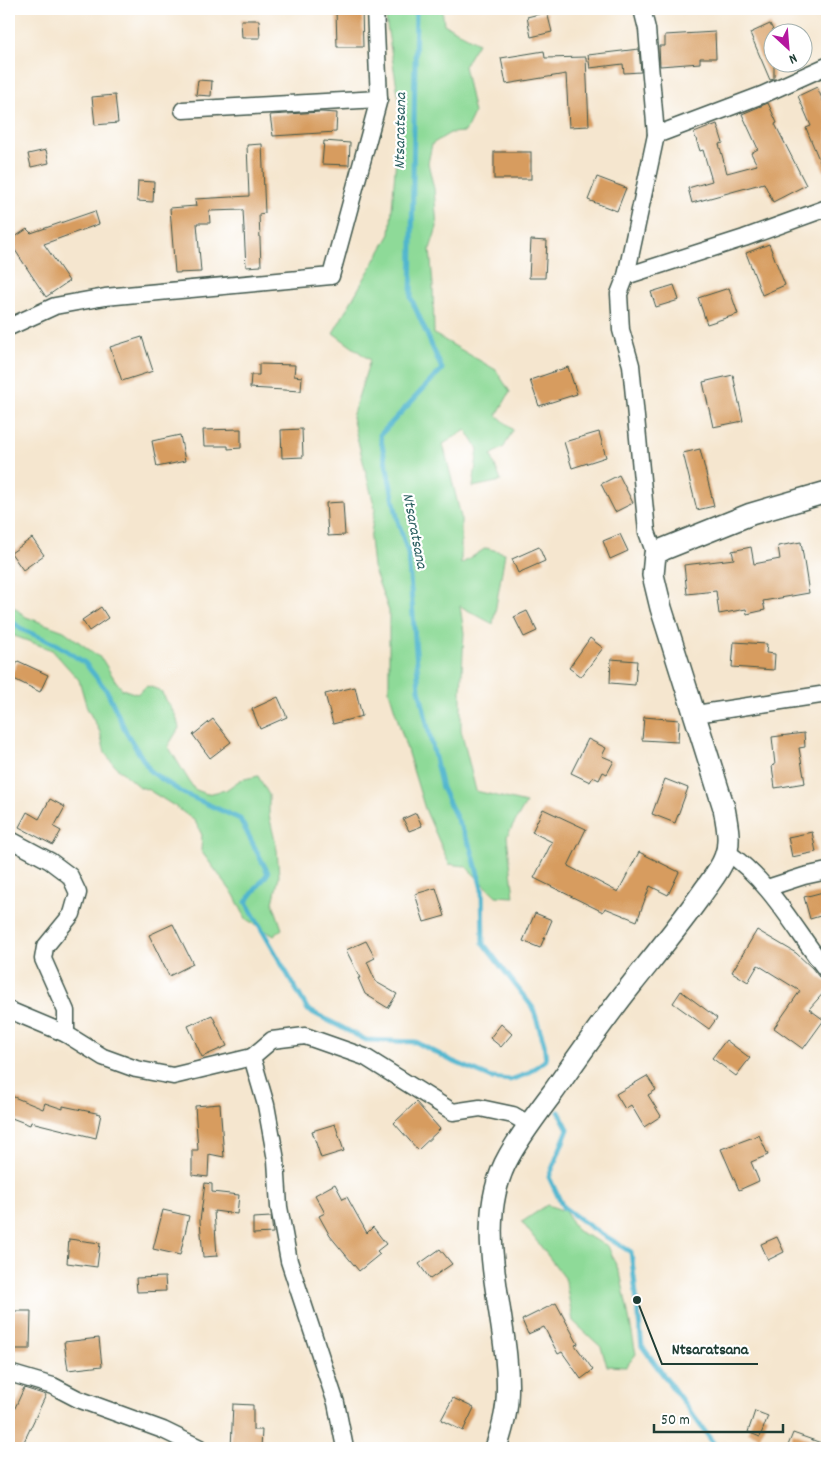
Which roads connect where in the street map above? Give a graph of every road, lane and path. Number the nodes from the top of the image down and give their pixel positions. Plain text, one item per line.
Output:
1 (375, 9) edge
2 (642, 9) edge
3 (827, 66) edge
4 (378, 99) junction
5 (183, 110) dead end
6 (656, 135) junction
7 (827, 208) edge
8 (626, 276) junction
9 (9, 327) edge
10 (827, 492) edge
11 (655, 554) junction
12 (827, 694) edge
13 (696, 714) junction
14 (9, 839) edge
15 (727, 852) junction
16 (827, 871) edge
17 (767, 888) junction
18 (827, 971) edge
19 (9, 1010) edge
20 (66, 1034) junction
21 (252, 1057) junction
22 (530, 1124) junction
23 (9, 1373) edge
24 (200, 1448) edge
25 (345, 1448) edge
26 (496, 1448) edge

1 - 4 street
2 - 6 street
3 - 6 street
4 - 5 street
4 - 9 street
6 - 8 street
7 - 8 street
8 - 11 street
10 - 11 street
11 - 13 street
12 - 13 street
13 - 15 street
14 - 20 street
15 - 17 street
15 - 22 street
16 - 17 street
17 - 18 street
19 - 20 street
20 - 21 street
21 - 22 street
21 - 25 street
22 - 26 street
23 - 24 street

